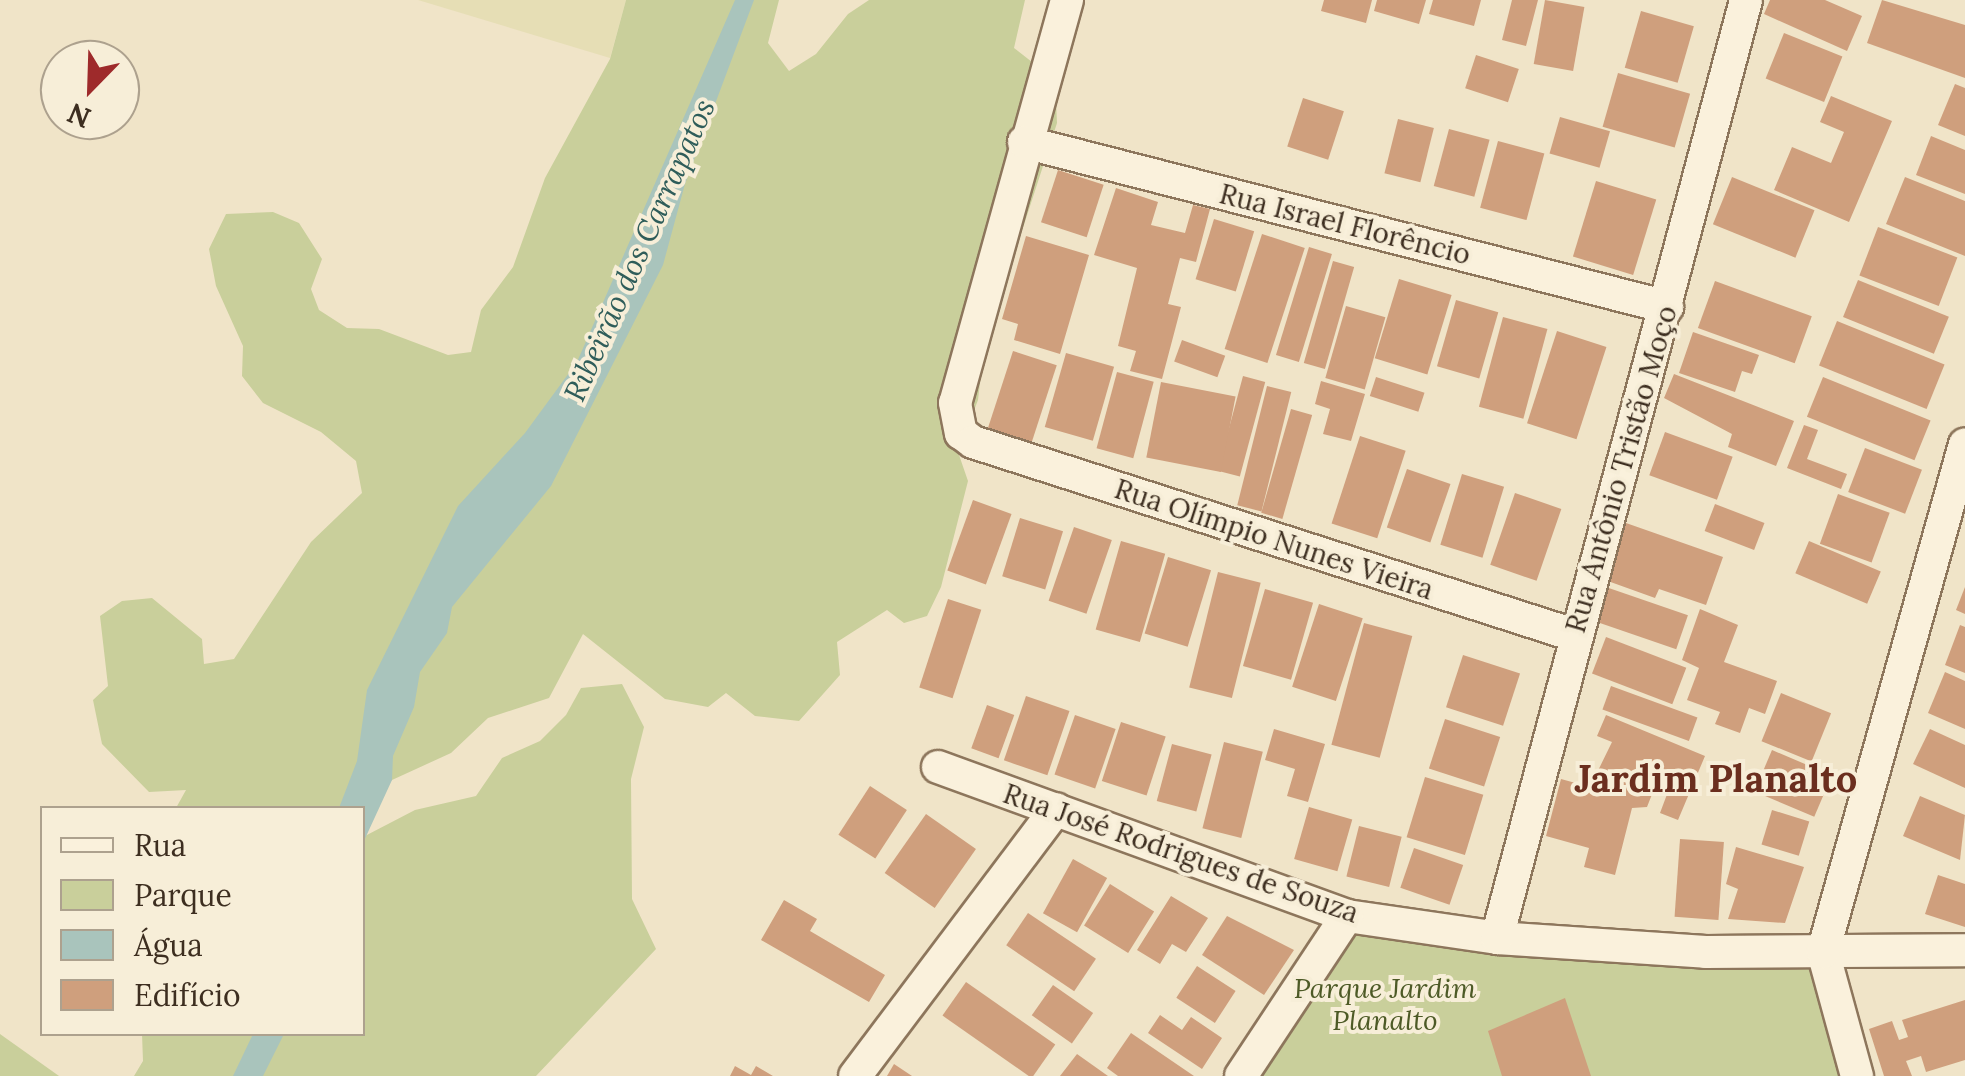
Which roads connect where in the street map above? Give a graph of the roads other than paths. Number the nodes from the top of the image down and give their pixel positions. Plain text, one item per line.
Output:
1 (1067, 0) edge
2 (1743, 1) edge
3 (1024, 142) junction
4 (1667, 307) junction
5 (1965, 444) edge
6 (1574, 636) junction
7 (938, 767) dead end
8 (1056, 809) junction
9 (1347, 916) junction
10 (1498, 938) junction
11 (1965, 950) edge
12 (1823, 952) junction
13 (855, 1076) edge
14 (1241, 1076) edge
15 (1857, 1076) edge

1 - 3 street
2 - 4 street, Rua Antônio Tristão Moço
3 - 4 street, Rua Israel Florêncio
3 - 6 street, Rua Olímpio Nunes Vieira
4 - 6 street, Rua Antônio Tristão Moço
5 - 12 street
6 - 10 street, Rua Antônio Tristão Moço
7 - 8 street, Rua José Rodrigues de Souza
8 - 9 street, Rua José Rodrigues de Souza
8 - 13 street
9 - 10 street, Rua José Rodrigues de Souza
9 - 14 street
10 - 12 street, Rua José Rodrigues de Souza
11 - 12 street, Rua José Rodrigues de Souza
12 - 15 street

